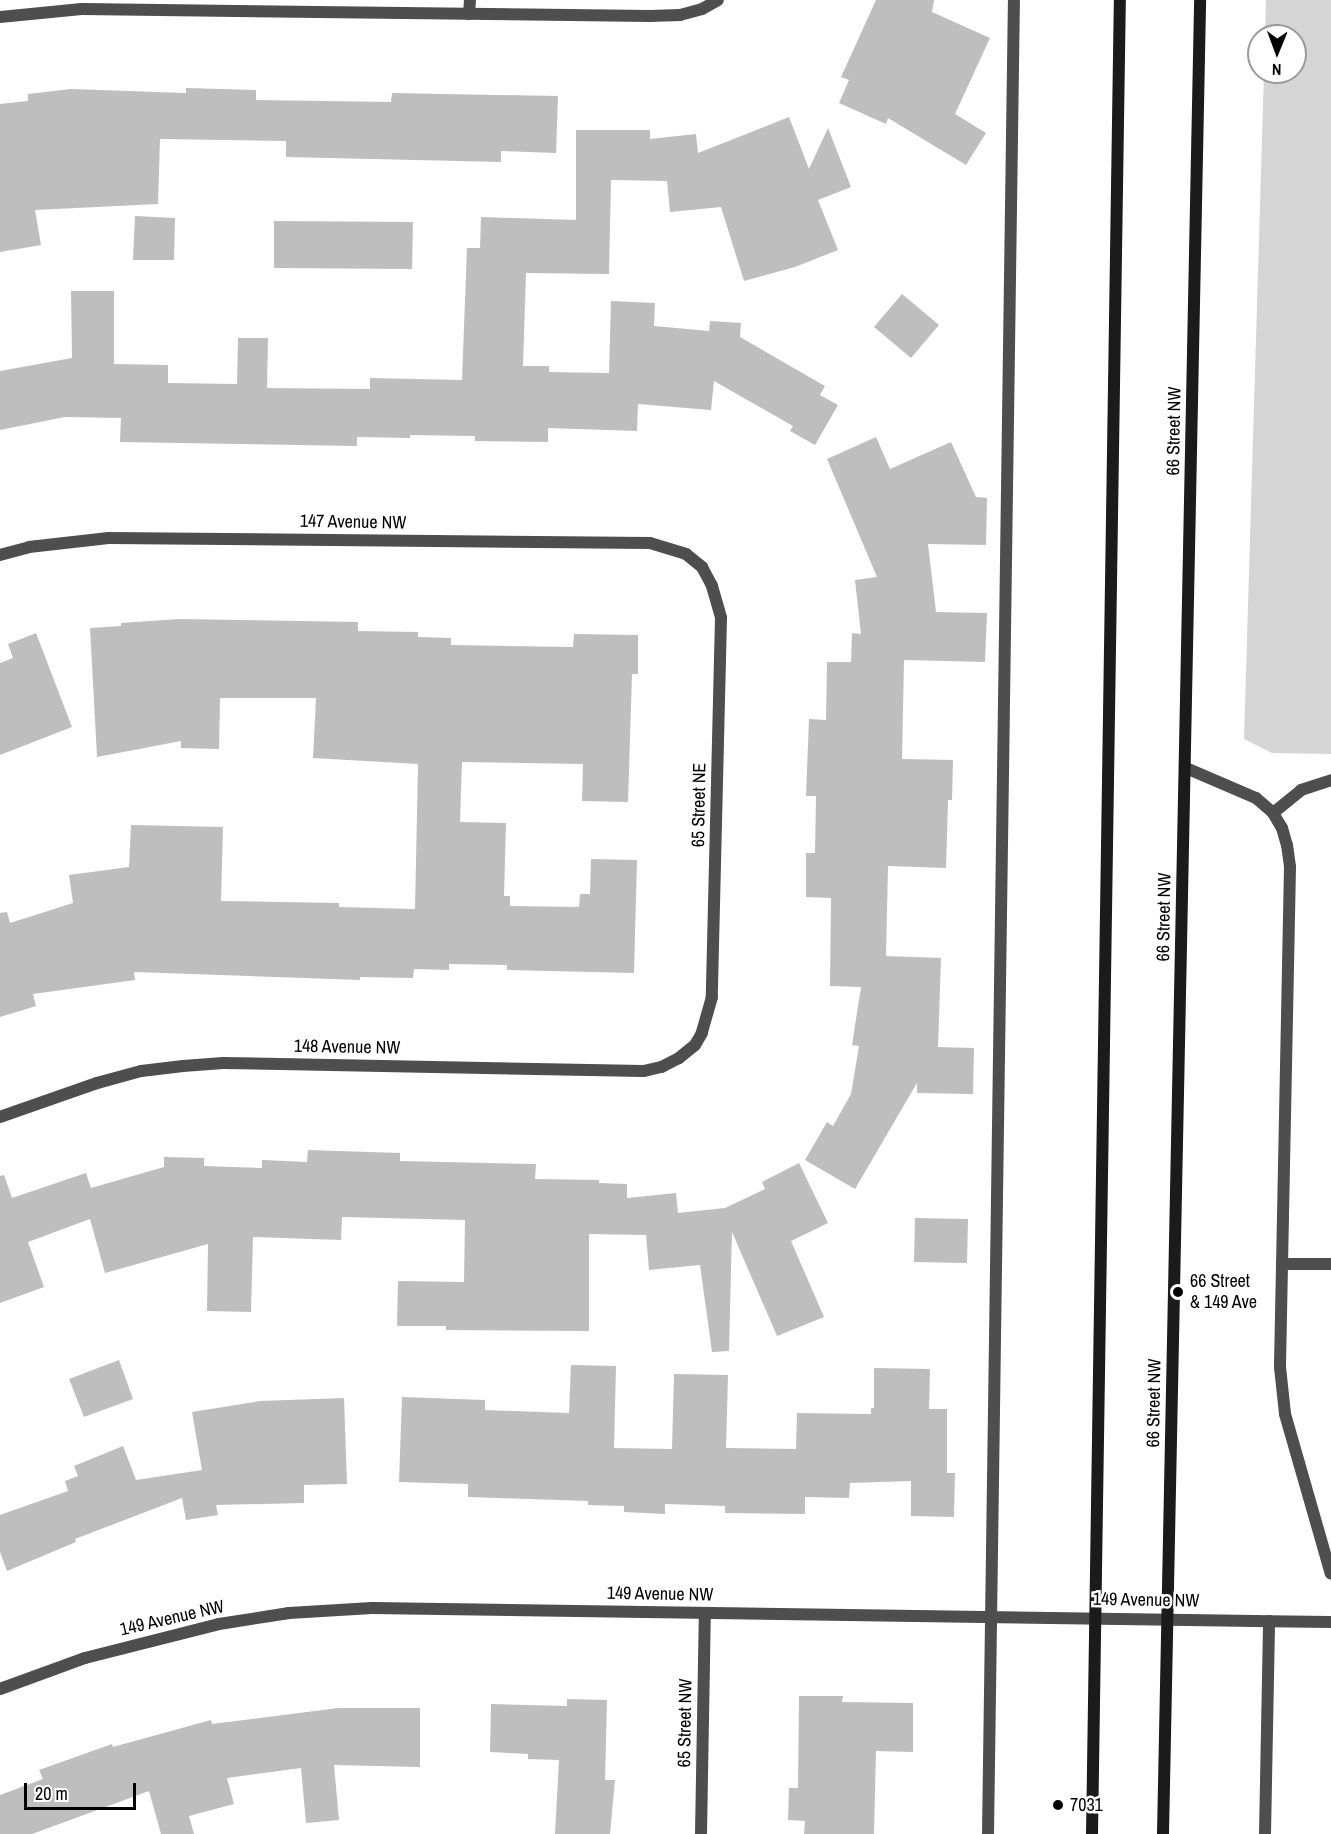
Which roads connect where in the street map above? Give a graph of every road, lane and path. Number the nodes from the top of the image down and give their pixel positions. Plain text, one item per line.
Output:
1 (470, 0) edge
2 (718, 0) edge
3 (1014, 0) edge
4 (1120, 0) edge
5 (1200, 0) edge
6 (195, 5) edge
7 (470, 14) junction
8 (0, 17) edge
9 (0, 555) edge
10 (702, 567) joint
11 (1186, 768) junction
12 (1331, 780) edge
13 (1273, 813) junction
14 (695, 1045) joint
15 (0, 1117) edge
16 (1282, 1264) junction
17 (1331, 1264) edge
18 (1331, 1574) edge
19 (705, 1613) junction
20 (993, 1617) junction
21 (1096, 1617) junction
22 (1167, 1618) junction
23 (1269, 1621) junction
24 (1331, 1622) edge
25 (0, 1689) edge
26 (701, 1834) edge
27 (988, 1834) edge
28 (1092, 1834) edge
29 (1163, 1834) edge
30 (1265, 1834) edge

1 - 7 street
2 - 7 street
3 - 20 street
4 - 21 main road
5 - 11 main road, 66 Street NW
6 - 7 street
6 - 8 street
9 - 10 street, 147 Avenue NW
10 - 14 street, 65 Street NE
11 - 13 street
11 - 22 main road, 66 Street NW
12 - 13 street
13 - 16 street
14 - 15 street, 148 Avenue NW
16 - 17 street
16 - 18 street
19 - 20 street, 149 Avenue NW
19 - 25 street, 149 Avenue NW
19 - 26 street, 65 Street NW
20 - 21 street, 149 Avenue NW
20 - 27 street
21 - 22 street, 149 Avenue NW
21 - 28 main road
22 - 23 street, 149 Avenue NW
22 - 29 main road, 66 Street NW
23 - 24 street, 149 Avenue NW
23 - 30 street

